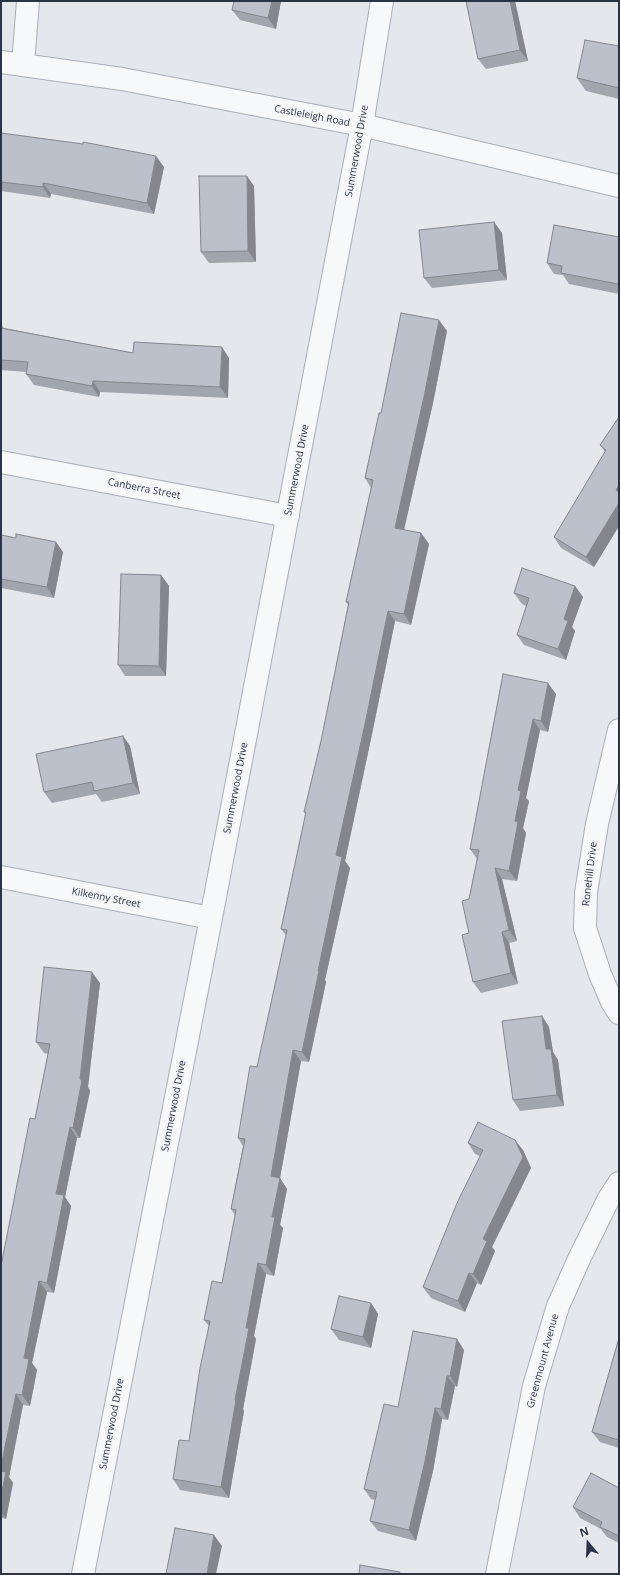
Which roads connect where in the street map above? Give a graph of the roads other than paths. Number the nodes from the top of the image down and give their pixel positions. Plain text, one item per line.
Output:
1 (28, 1) edge
2 (382, 1) edge
3 (1, 62) edge
4 (23, 64) junction
5 (362, 125) junction
6 (619, 186) edge
7 (1, 462) edge
8 (288, 516) junction
9 (619, 730) edge
10 (1, 877) edge
11 (211, 918) junction
12 (619, 1013) edge
13 (619, 1183) edge
14 (83, 1574) edge
15 (497, 1574) edge

1 - 4 street
2 - 5 street, Summerwood Drive
3 - 4 street, Castleleigh Road
4 - 5 street, Castleleigh Road
5 - 6 street, Castleleigh Road
5 - 8 street, Summerwood Drive
7 - 8 street, Canberra Street
8 - 11 street, Summerwood Drive
9 - 12 street, Ronehill Drive
10 - 11 street, Kilkenny Street
11 - 14 street, Summerwood Drive
13 - 15 street, Greenmount Avenue

